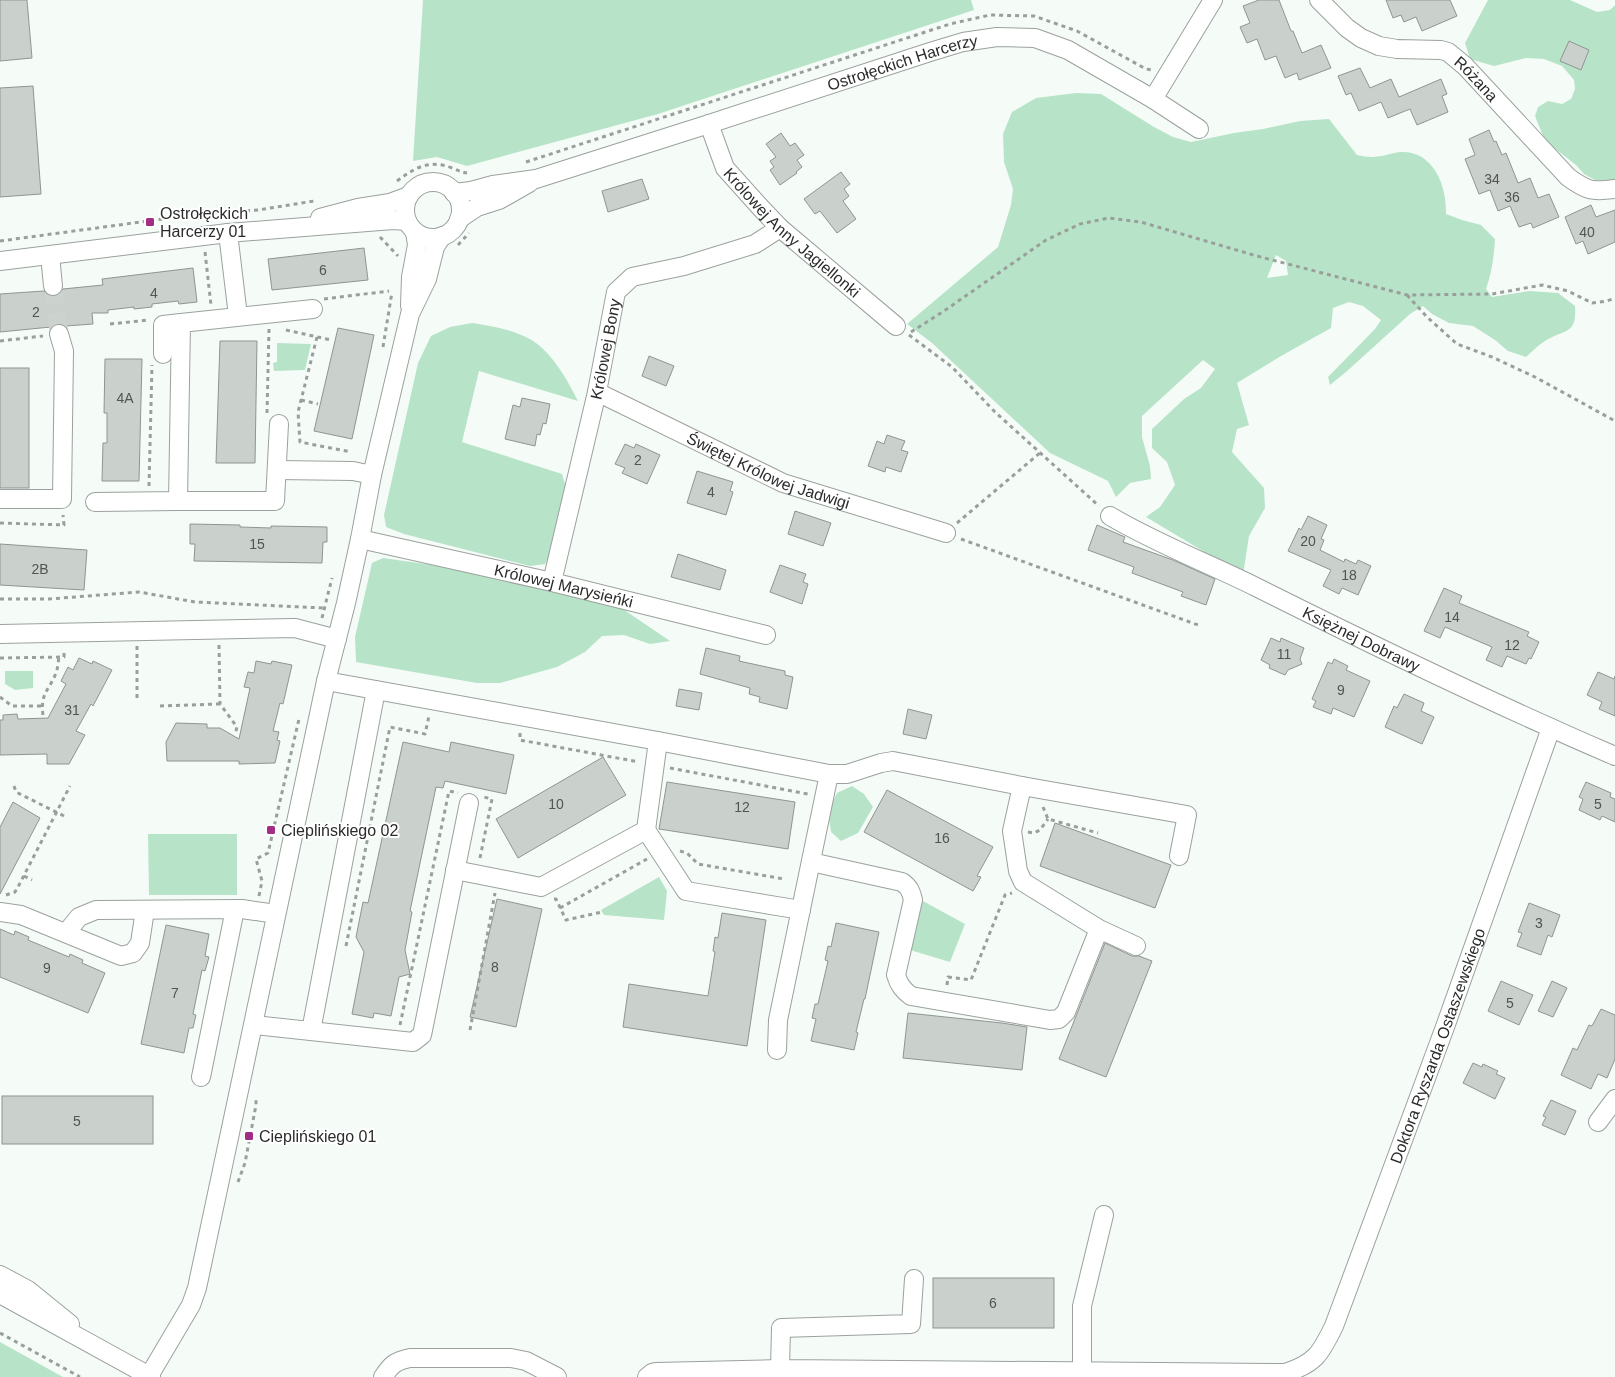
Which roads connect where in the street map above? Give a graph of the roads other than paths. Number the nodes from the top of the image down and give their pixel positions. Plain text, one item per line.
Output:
1 (1213, 0) edge
2 (1319, 0) edge
3 (1153, 99) junction
4 (709, 124) junction
5 (1199, 130) dead end
6 (536, 179) junction
7 (1615, 189) edge
8 (454, 193) junction
9 (409, 196) junction
10 (459, 218) junction
11 (411, 226) junction
12 (281, 228) junction
13 (780, 228) junction
14 (229, 241) junction
15 (449, 241) junction
16 (50, 255) junction
17 (0, 261) edge
18 (53, 286) tunnel mouth
19 (313, 309) dead end
20 (410, 314) junction
21 (238, 316) junction
22 (181, 323) junction
23 (902, 330) road end
24 (59, 334) tunnel mouth
25 (157, 356) road end
26 (597, 392) junction
27 (273, 419) road end
28 (277, 470) junction
29 (372, 475) junction
30 (0, 498) edge
31 (178, 501) junction
32 (95, 502) dead end
33 (1110, 516) road end
34 (946, 533) road end
35 (360, 539) junction
36 (552, 582) junction
37 (0, 634) edge
38 (766, 635) dead end
39 (337, 639) junction
40 (326, 681) junction
41 (376, 690) junction
42 (1551, 728) junction
43 (658, 741) junction
44 (1615, 756) edge
45 (829, 774) junction
46 (1022, 786) junction
47 (473, 798) road end
48 (646, 830) junction
49 (1179, 856) dead end
50 (811, 862) junction
51 (455, 870) junction
52 (1, 904) edge
53 (236, 909) junction
54 (145, 910) junction
55 (801, 910) junction
56 (276, 914) junction
57 (1099, 929) junction
58 (66, 933) junction
59 (1136, 946) dead end
60 (254, 1025) junction
61 (311, 1030) junction
62 (777, 1050) dead end
63 (201, 1076) dead end
64 (1615, 1099) edge
65 (1598, 1122) dead end
66 (1104, 1216) dead end
67 (0, 1274) edge
68 (914, 1278) dead end
69 (0, 1294) edge
70 (92, 1345) junction
71 (1082, 1371) junction
72 (780, 1373) edge
73 (150, 1376) edge
74 (383, 1377) edge
75 (557, 1377) edge
76 (647, 1377) edge

1 - 3 street
2 - 7 street, Różana
3 - 4 street, Ostrołęckich Harcerzy
3 - 5 street, Ostrołęckich Harcerzy
4 - 6 street, Ostrołęckich Harcerzy
4 - 13 street, Królowej Anny Jagiellonki
6 - 8 street, Ostrołęckich Harcerzy
6 - 10 street, Ostrołęckich Harcerzy
8 - 9 street
8 - 10 street
9 - 11 street
9 - 12 street
10 - 15 street
11 - 12 street
11 - 15 street
11 - 20 street
12 - 14 street
13 - 23 street, Królowej Anny Jagiellonki
13 - 26 street, Królowej Bony
14 - 16 street
14 - 21 street
15 - 20 street
16 - 17 street
16 - 18 street
19 - 21 street
20 - 29 street
21 - 22 street
22 - 25 street
22 - 31 street
24 - 30 street
26 - 34 street, Świętej Królowej Jadwigi
26 - 36 street, Królowej Bony
27 - 28 street
28 - 29 street
28 - 31 street
29 - 35 street
31 - 32 street
33 - 42 street, Księżnej Dobrawy
35 - 36 street, Królowej Marysieńki
35 - 39 street
36 - 38 street, Królowej Marysieńki
37 - 39 street
39 - 40 street
40 - 41 street
40 - 56 street
41 - 43 street
41 - 61 street
42 - 44 street, Księżnej Dobrawy
42 - 71 street, Doktora Ryszarda Ostaszewskiego
43 - 45 street
43 - 48 street
45 - 46 street
45 - 50 street
46 - 49 street
46 - 57 street
47 - 51 street
48 - 51 street
48 - 55 street
50 - 55 street
50 - 57 street
51 - 61 street
52 - 58 street
53 - 54 street
53 - 56 street
53 - 63 street
54 - 58 street
54 - 58 street
55 - 62 street
56 - 60 street
57 - 59 street
60 - 61 street
60 - 73 street
64 - 65 street
66 - 71 street
67 - 70 street
68 - 72 street
69 - 70 street
70 - 73 street
71 - 72 street
72 - 76 street
74 - 75 street

